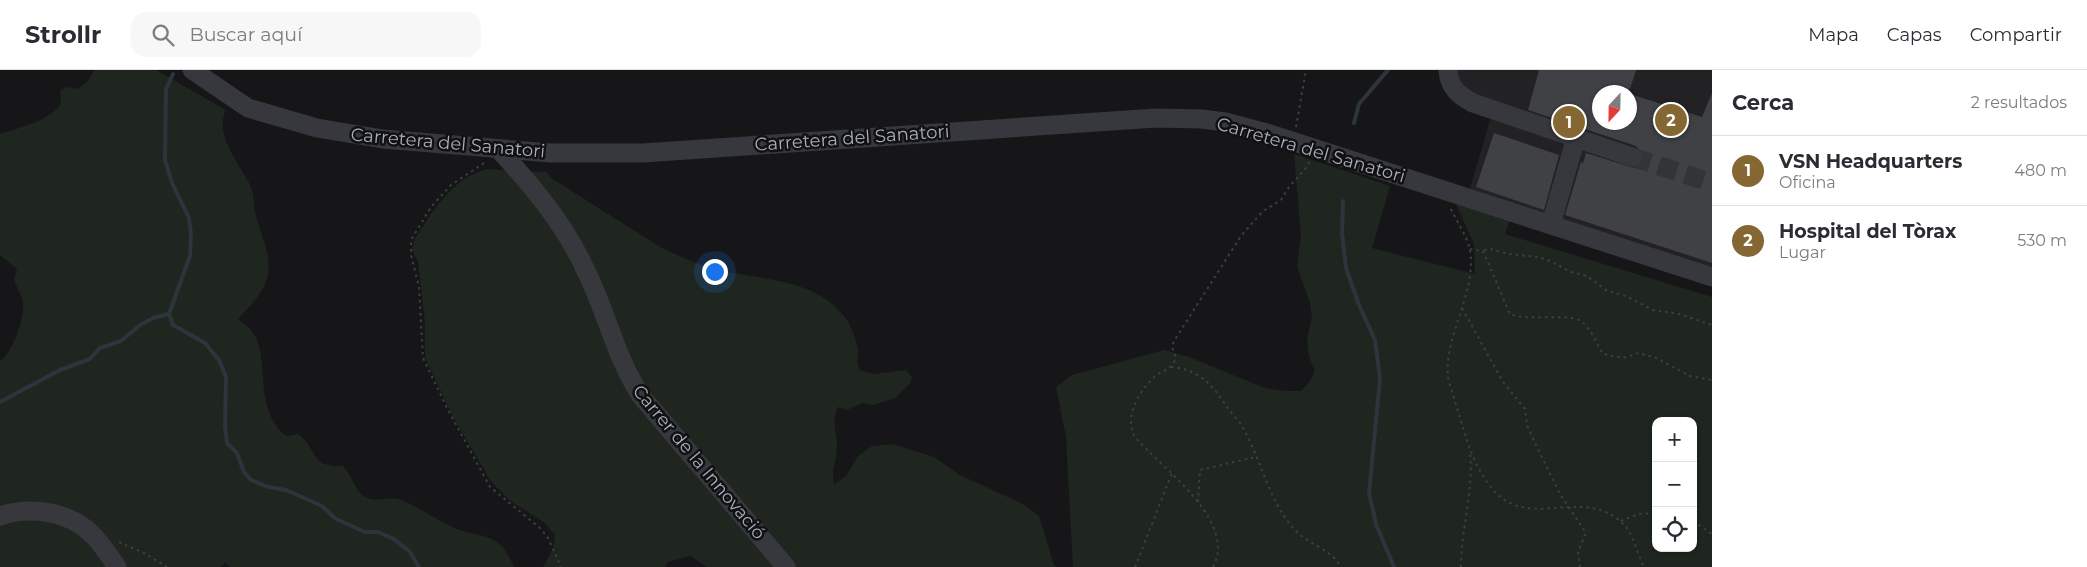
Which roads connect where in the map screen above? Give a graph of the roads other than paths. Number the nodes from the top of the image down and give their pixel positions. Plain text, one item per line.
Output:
1 (192, 70) edge
2 (1448, 70) edge
3 (1576, 138) junction
4 (497, 149) junction
5 (1632, 157) tunnel mouth
6 (1551, 224) junction
7 (1712, 277) edge
8 (0, 516) edge
9 (117, 567) edge
10 (786, 567) edge

1 - 4 street, Carretera del Sanatori
2 - 3 street
3 - 5 street
3 - 6 street
4 - 6 street, Carretera del Sanatori
4 - 10 street, Carrer de la Innovació
6 - 7 street, Carretera del Sanatori
8 - 9 street

